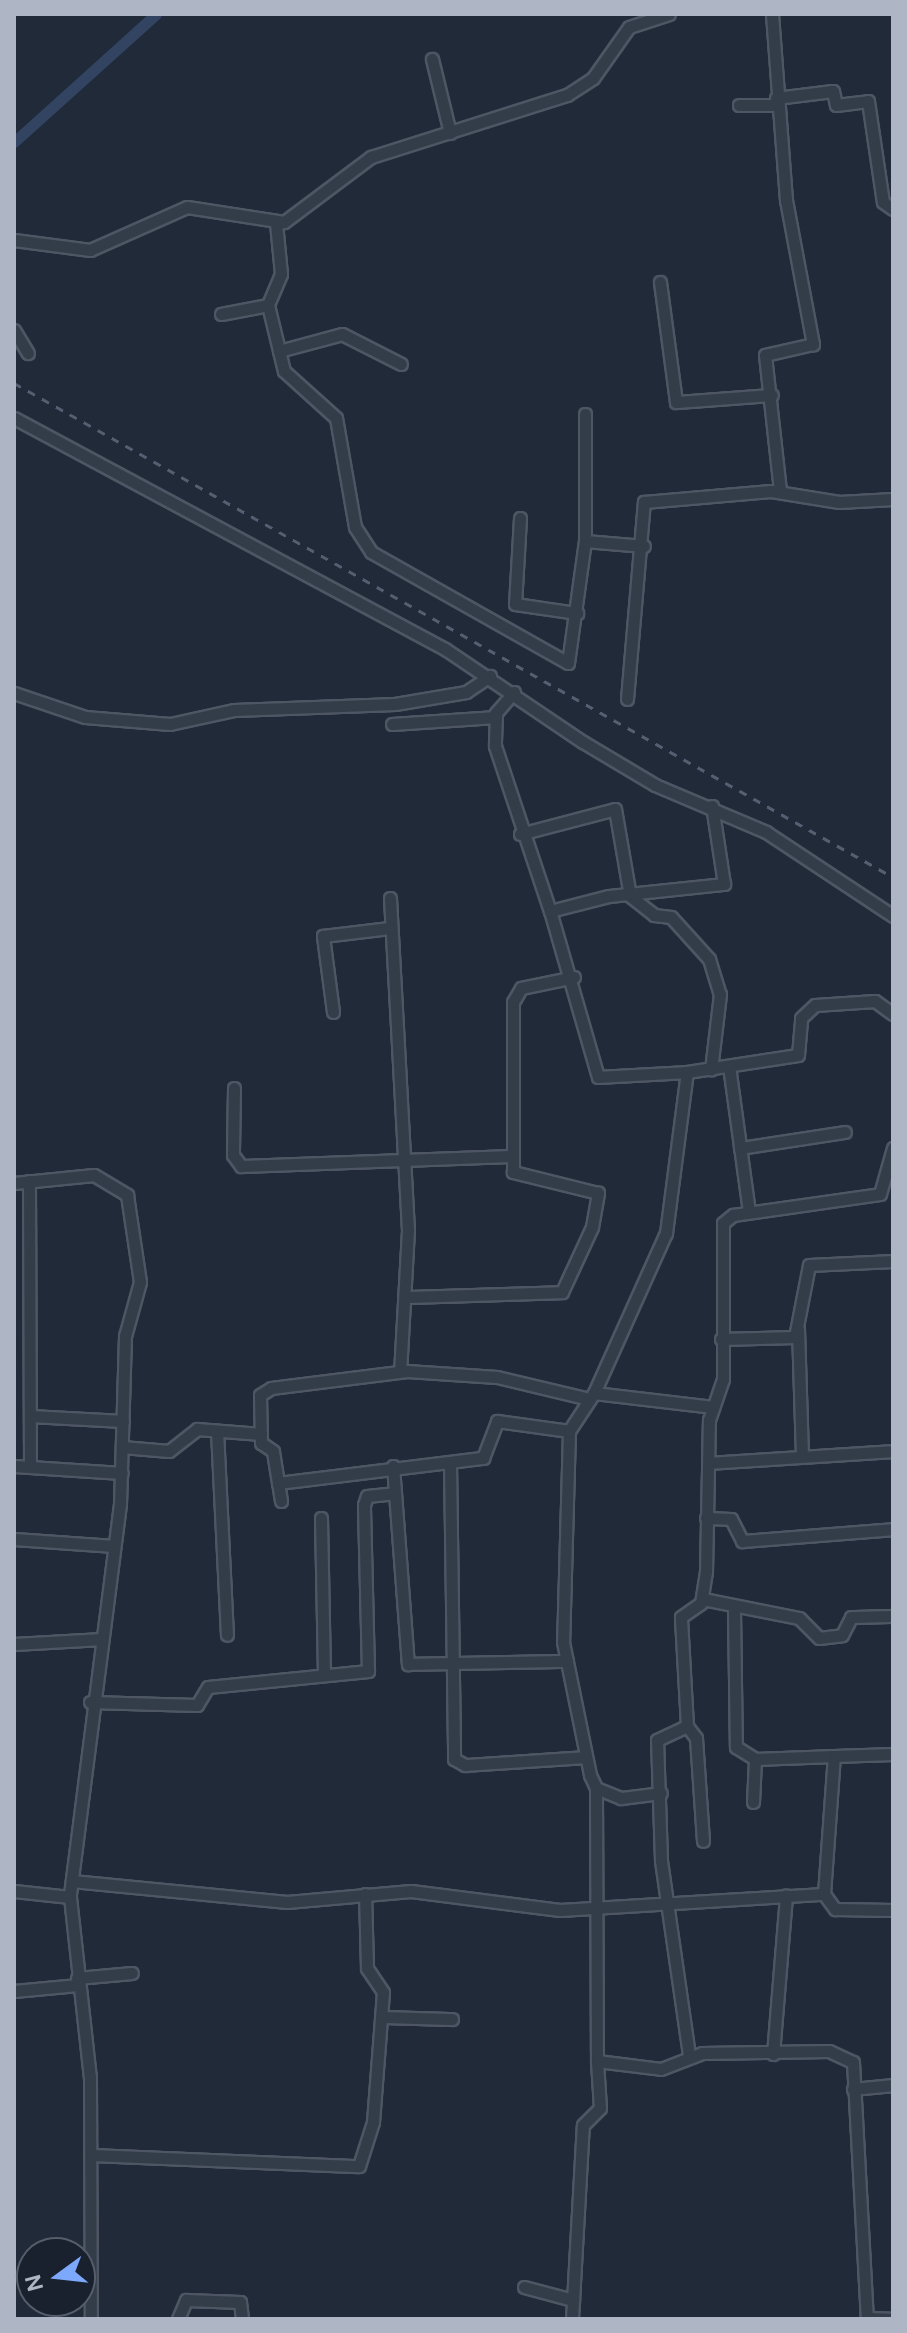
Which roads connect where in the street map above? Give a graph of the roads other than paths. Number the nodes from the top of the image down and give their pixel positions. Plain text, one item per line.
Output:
1 (669, 14) edge
2 (772, 14) edge
3 (432, 59) dead end
4 (776, 102) junction
5 (739, 105) dead end
6 (450, 133) junction
7 (893, 209) edge
8 (276, 223) junction
9 (14, 240) edge
10 (660, 282) dead end
11 (268, 305) junction
12 (221, 314) dead end
13 (14, 330) edge
14 (279, 351) junction
15 (28, 353) dead end
16 (401, 364) dead end
17 (772, 395) junction
18 (585, 414) dead end
19 (14, 418) edge
20 (780, 491) junction
21 (893, 499) edge
22 (520, 518) dead end
23 (585, 541) junction
24 (644, 546) junction
25 (577, 613) junction
26 (490, 676) junction
27 (514, 692) junction
28 (14, 693) edge
29 (627, 699) dead end
30 (496, 717) junction
31 (392, 724) dead end
32 (712, 806) junction
33 (520, 834) junction
34 (630, 896) junction
35 (390, 898) dead end
36 (550, 911) junction
37 (893, 916) edge
38 (390, 928) junction
39 (574, 977) junction
40 (333, 1012) dead end
41 (893, 1014) edge
42 (729, 1066) junction
43 (711, 1069) junction
44 (687, 1072) junction
45 (234, 1088) dead end
46 (845, 1132) dead end
47 (740, 1148) junction
48 (893, 1148) edge
49 (512, 1156) junction
50 (406, 1159) junction
51 (29, 1181) junction
52 (14, 1183) edge
53 (749, 1212) junction
54 (893, 1261) edge
55 (29, 1289) junction
56 (14, 1291) edge
57 (406, 1297) junction
58 (798, 1329) junction
59 (721, 1339) junction
60 (400, 1371) junction
61 (589, 1396) junction
62 (713, 1407) junction
63 (30, 1416) junction
64 (123, 1421) junction
65 (217, 1431) junction
66 (569, 1431) junction
67 (261, 1434) junction
68 (122, 1447) junction
69 (893, 1451) edge
70 (802, 1456) junction
71 (450, 1462) junction
72 (709, 1463) junction
73 (14, 1466) edge
74 (30, 1466) junction
75 (393, 1466) junction
76 (122, 1473) junction
77 (278, 1483) junction
78 (394, 1493) junction
79 (281, 1501) dead end
80 (321, 1518) dead end
81 (706, 1518) junction
82 (893, 1529) edge
83 (14, 1539) edge
84 (114, 1546) junction
85 (703, 1599) junction
86 (734, 1610) junction
87 (893, 1616) edge
88 (227, 1635) dead end
89 (102, 1639) junction
90 (14, 1644) edge
91 (567, 1661) junction
92 (454, 1665) junction
93 (324, 1675) junction
94 (90, 1702) junction
95 (687, 1726) junction
96 (893, 1754) edge
97 (834, 1756) junction
98 (585, 1757) junction
99 (755, 1759) junction
100 (596, 1788) junction
101 (661, 1793) junction
102 (753, 1802) dead end
103 (703, 1841) dead end
104 (72, 1881) junction
105 (14, 1891) edge
106 (365, 1894) junction
107 (824, 1894) junction
108 (786, 1896) junction
109 (70, 1897) junction
110 (667, 1908) junction
111 (595, 1910) junction
112 (893, 1910) edge
113 (132, 1973) dead end
114 (77, 1982) junction
115 (14, 1991) edge
116 (381, 2017) junction
117 (452, 2019) dead end
118 (773, 2054) junction
119 (689, 2055) junction
120 (597, 2061) junction
121 (893, 2085) edge
122 (853, 2089) junction
123 (92, 2155) junction
124 (524, 2287) dead end
125 (573, 2300) junction
126 (867, 2318) edge
127 (91, 2319) edge
128 (178, 2319) edge
129 (242, 2319) edge
130 (572, 2319) edge
131 (893, 2319) edge

1 - 6 street
2 - 4 street
3 - 6 street
4 - 5 street
4 - 7 street
4 - 17 street
6 - 8 street
8 - 9 street
8 - 11 street
10 - 17 street
11 - 12 street
11 - 14 street
13 - 15 street
14 - 16 street
14 - 25 street
17 - 20 street
18 - 23 street
19 - 26 street
20 - 21 street
20 - 24 street
22 - 25 street
23 - 24 street
23 - 25 street
24 - 29 street
26 - 27 street
26 - 28 street
27 - 30 street
27 - 32 street
30 - 31 street
30 - 33 street
32 - 34 street
32 - 37 street
33 - 34 street
33 - 36 street
34 - 36 street
34 - 43 street
35 - 38 street
36 - 39 street
38 - 40 street
38 - 50 street
39 - 44 street
39 - 49 street
41 - 42 street
42 - 43 street
42 - 47 street
43 - 44 street
44 - 61 street
45 - 50 street
46 - 47 street
47 - 53 street
48 - 53 street
49 - 50 street
49 - 57 street
50 - 57 street
51 - 52 street
51 - 55 street
51 - 64 street
53 - 59 street
54 - 58 street
55 - 56 street
55 - 63 street
57 - 60 street
58 - 59 street
58 - 70 street
59 - 62 street
60 - 61 street
60 - 67 street
61 - 62 street
61 - 66 street
62 - 72 street
63 - 64 street
63 - 74 street
64 - 68 street
65 - 67 street
65 - 68 street
65 - 88 street
66 - 71 street
66 - 91 street
67 - 77 street
68 - 76 street
69 - 70 street
70 - 72 street
71 - 75 street
71 - 92 street
72 - 81 street
73 - 74 street
74 - 76 street
75 - 77 street
75 - 78 street
76 - 84 street
77 - 79 street
78 - 92 street
78 - 93 street
80 - 93 street
81 - 82 street
81 - 85 street
83 - 84 street
84 - 89 street
85 - 86 street
85 - 95 street
86 - 87 street
86 - 99 street
89 - 90 street
89 - 94 street
91 - 92 street
91 - 98 street
92 - 98 street
93 - 94 street
94 - 104 street
95 - 101 street
95 - 103 street
96 - 97 street
97 - 99 street
97 - 107 street
98 - 100 street
99 - 102 street
100 - 101 street
100 - 111 street
101 - 110 street
104 - 106 street
104 - 109 street
105 - 109 street
106 - 111 street
106 - 116 street
107 - 108 street
107 - 112 street
108 - 110 street
108 - 118 street
109 - 114 street
110 - 111 street
110 - 119 street
111 - 120 street
113 - 114 street
114 - 115 street
114 - 123 street
116 - 117 street
116 - 123 street
118 - 119 street
118 - 122 street
119 - 120 street
120 - 125 street
121 - 122 street
122 - 126 street
123 - 127 street
124 - 125 street
125 - 130 street
126 - 131 street
128 - 129 street

